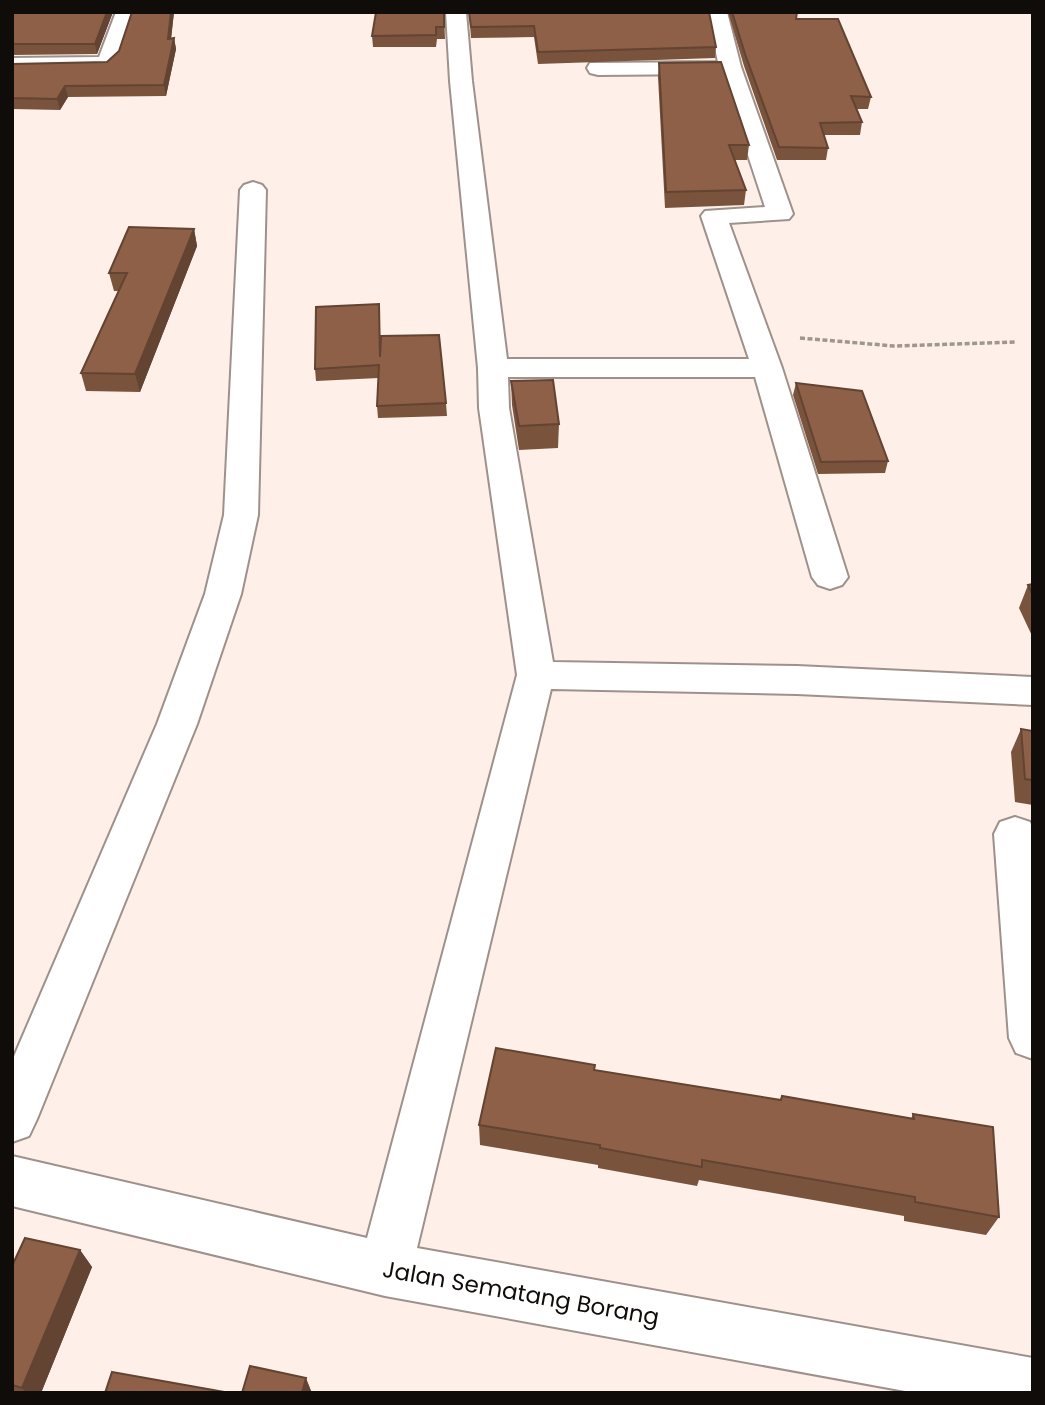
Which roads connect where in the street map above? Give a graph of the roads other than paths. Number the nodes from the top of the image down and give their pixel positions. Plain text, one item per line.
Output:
1 (126, 12) edge
2 (456, 12) edge
3 (717, 12) edge
4 (12, 65) edge
5 (730, 67) junction
6 (598, 68) dead end
7 (253, 190) dead end
8 (762, 353) junction
9 (493, 368) junction
10 (830, 577) dead end
11 (536, 675) junction
12 (1033, 691) edge
13 (1015, 834) dead end
14 (1033, 1038) edge
15 (12, 1119) edge
16 (12, 1181) edge
17 (385, 1269) junction
18 (1033, 1386) edge

1 - 4 street
2 - 9 street
3 - 5 street
5 - 6 street
5 - 8 street
7 - 15 street
8 - 9 street
8 - 10 street
9 - 11 street
11 - 12 street
11 - 17 street
13 - 14 street
16 - 17 street, Jalan Sematang Borang
17 - 18 street, Jalan Sematang Borang

